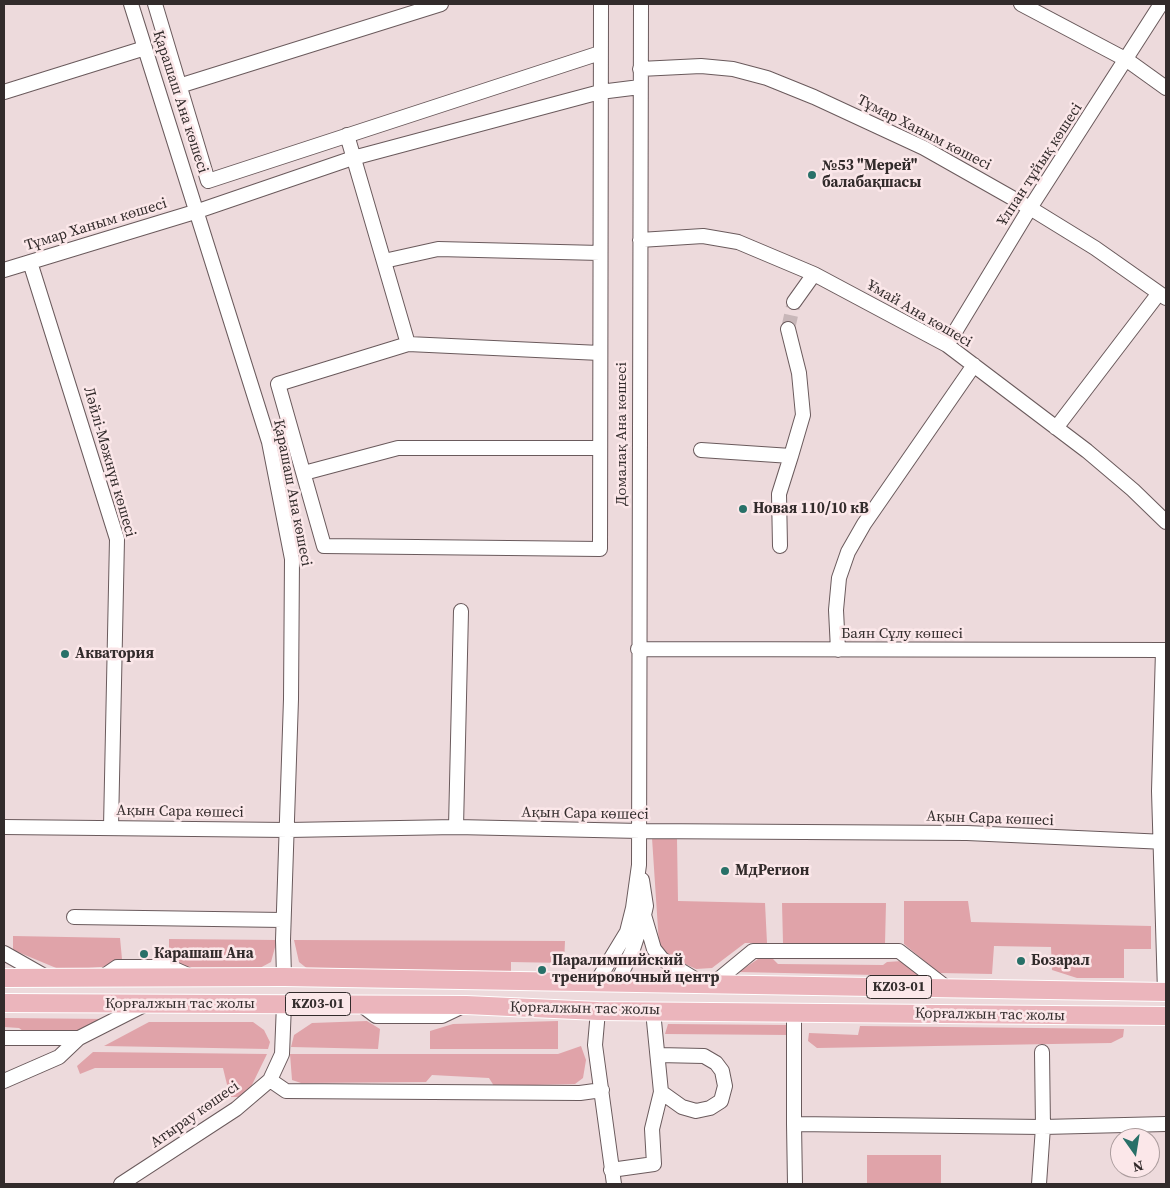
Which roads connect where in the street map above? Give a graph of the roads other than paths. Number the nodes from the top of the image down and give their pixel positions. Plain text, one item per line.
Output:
1 (131, 4) edge
2 (155, 4) edge
3 (441, 4) edge
4 (601, 4) edge
5 (641, 4) edge
6 (1021, 4) edge
7 (1161, 4) edge
8 (145, 48) junction
9 (600, 53) junction
10 (1127, 60) junction
11 (640, 69) junction
12 (180, 86) junction
13 (640, 87) junction
14 (1166, 88) edge
15 (4, 92) edge
16 (600, 92) junction
17 (347, 136) junction
18 (353, 158) junction
19 (1030, 208) junction
20 (198, 211) junction
21 (640, 240) junction
22 (600, 253) junction
23 (384, 261) junction
24 (30, 262) junction
25 (4, 270) edge
26 (814, 274) junction
27 (1163, 296) edge
28 (794, 302) tunnel mouth
29 (788, 329) tunnel mouth
30 (408, 344) junction
31 (948, 345) junction
32 (600, 353) junction
33 (974, 365) junction
34 (1056, 428) junction
35 (600, 448) junction
36 (701, 450) dead end
37 (791, 456) junction
38 (304, 473) junction
39 (1166, 522) edge
40 (780, 546) dead end
41 (461, 611) dead end
42 (638, 649) junction
43 (838, 650) junction
44 (1165, 650) edge
45 (4, 827) edge
46 (111, 827) junction
47 (456, 827) junction
48 (288, 830) junction
49 (640, 831) junction
50 (1163, 842) edge
51 (640, 865) junction
52 (644, 915) junction
53 (74, 916) dead end
54 (1164, 918) edge
55 (283, 920) junction
56 (4, 953) edge
57 (284, 977) junction
58 (4, 978) edge
59 (49, 978) junction
60 (596, 983) junction
61 (618, 983) junction
62 (708, 984) junction
63 (947, 988) junction
64 (1166, 992) edge
65 (4, 1003) edge
66 (284, 1004) junction
67 (144, 1005) junction
68 (598, 1010) junction
69 (653, 1011) junction
70 (794, 1013) junction
71 (1166, 1016) edge
72 (4, 1038) edge
73 (79, 1038) junction
74 (1042, 1052) dead end
75 (658, 1055) junction
76 (4, 1080) edge
77 (270, 1080) junction
78 (602, 1090) junction
79 (661, 1092) junction
80 (794, 1124) junction
81 (1166, 1124) edge
82 (1043, 1127) junction
83 (611, 1170) junction
84 (121, 1184) edge
85 (614, 1184) edge
86 (795, 1184) edge
87 (1039, 1184) edge

1 - 8 street, Қарашаш Ана көшесі
2 - 12 street
3 - 12 street
4 - 9 street
5 - 11 street, Домалақ Ана көшесі
6 - 10 street
7 - 10 street, Ұлпан тұйық көшесі
8 - 15 street
8 - 20 street, Қарашаш Ана көшесі
9 - 16 street
9 - 17 street
10 - 14 street
10 - 19 street, Ұлпан тұйық көшесі
11 - 13 street, Домалақ Ана көшесі
11 - 19 street, Тұмар Ханым көшесі
12 - 17 street
13 - 16 street, Тұмар Ханым көшесі
13 - 21 street, Домалақ Ана көшесі
16 - 18 street, Тұмар Ханым көшесі
16 - 22 street
17 - 18 street
18 - 20 street, Тұмар Ханым көшесі
18 - 23 street
19 - 27 street, Тұмар Ханым көшесі
19 - 31 street, Ұлпан тұйық көшесі
20 - 24 street, Тұмар Ханым көшесі
20 - 48 street, Қарашаш Ана көшесі
21 - 26 street, Ұмай Ана көшесі
21 - 42 street, Домалақ Ана көшесі
22 - 23 street
22 - 32 street
23 - 30 street
24 - 25 street, Тұмар Ханым көшесі
24 - 46 street, Ләйлі-Мәжнүн көшесі
26 - 28 street
26 - 31 street, Ұмай Ана көшесі
27 - 34 street
29 - 37 street
30 - 32 street
30 - 38 street
31 - 33 street, Ұмай Ана көшесі
32 - 35 street
33 - 34 street, Ұмай Ана көшесі
33 - 43 street
34 - 39 street, Ұмай Ана көшесі
35 - 38 street
35 - 38 street
36 - 37 street
37 - 40 street
41 - 47 street
42 - 43 street, Баян Сұлу көшесі
42 - 49 street, Домалақ Ана көшесі
43 - 44 street, Баян Сұлу көшесі
44 - 50 street
45 - 46 street, Ақын Сара көшесі
46 - 48 street, Ақын Сара көшесі
47 - 48 street, Ақын Сара көшесі
47 - 49 street, Ақын Сара көшесі
48 - 55 street, Қарашаш Ана көшесі
49 - 50 street, Ақын Сара көшесі
49 - 51 street, Домалақ Ана көшесі
50 - 54 street
51 - 52 street, Домалақ Ана көшесі
51 - 60 street, Домалақ Ана көшесі
52 - 61 street, Домалақ Ана көшесі
52 - 62 street
53 - 55 street
54 - 64 street
55 - 57 street, Қарашаш Ана көшесі
56 - 59 street
57 - 59 main road, Қорғалжын тас жолы / KZ03-01
57 - 60 main road, Қорғалжын тас жолы / KZ03-01
58 - 59 main road, Қорғалжын тас жолы / KZ03-01
60 - 61 main road, Қорғалжын тас жолы / KZ03-01
60 - 68 main road
61 - 62 main road, Қорғалжын тас жолы / KZ03-01
61 - 68 main road
62 - 63 main road, Қорғалжын тас жолы / KZ03-01
62 - 63 street
63 - 64 main road, Қорғалжын тас жолы / KZ03-01
64 - 71 main road
65 - 67 main road, Қорғалжын тас жолы / KZ03-01
66 - 67 main road, Қорғалжын тас жолы / KZ03-01
66 - 68 main road, Қорғалжын тас жолы / KZ03-01
66 - 77 street, Атырау көшесі
67 - 73 street
68 - 69 main road, Қорғалжын тас жолы / KZ03-01
68 - 78 street
69 - 70 main road, Қорғалжын тас жолы / KZ03-01
69 - 75 street
70 - 71 main road, Қорғалжын тас жолы / KZ03-01
70 - 80 street
72 - 73 street
73 - 76 street
74 - 82 street
75 - 79 street
75 - 79 street
77 - 78 street
77 - 84 street, Атырау көшесі
78 - 83 street
79 - 83 street
80 - 82 street
80 - 86 street
81 - 82 street
82 - 87 street
83 - 85 street

